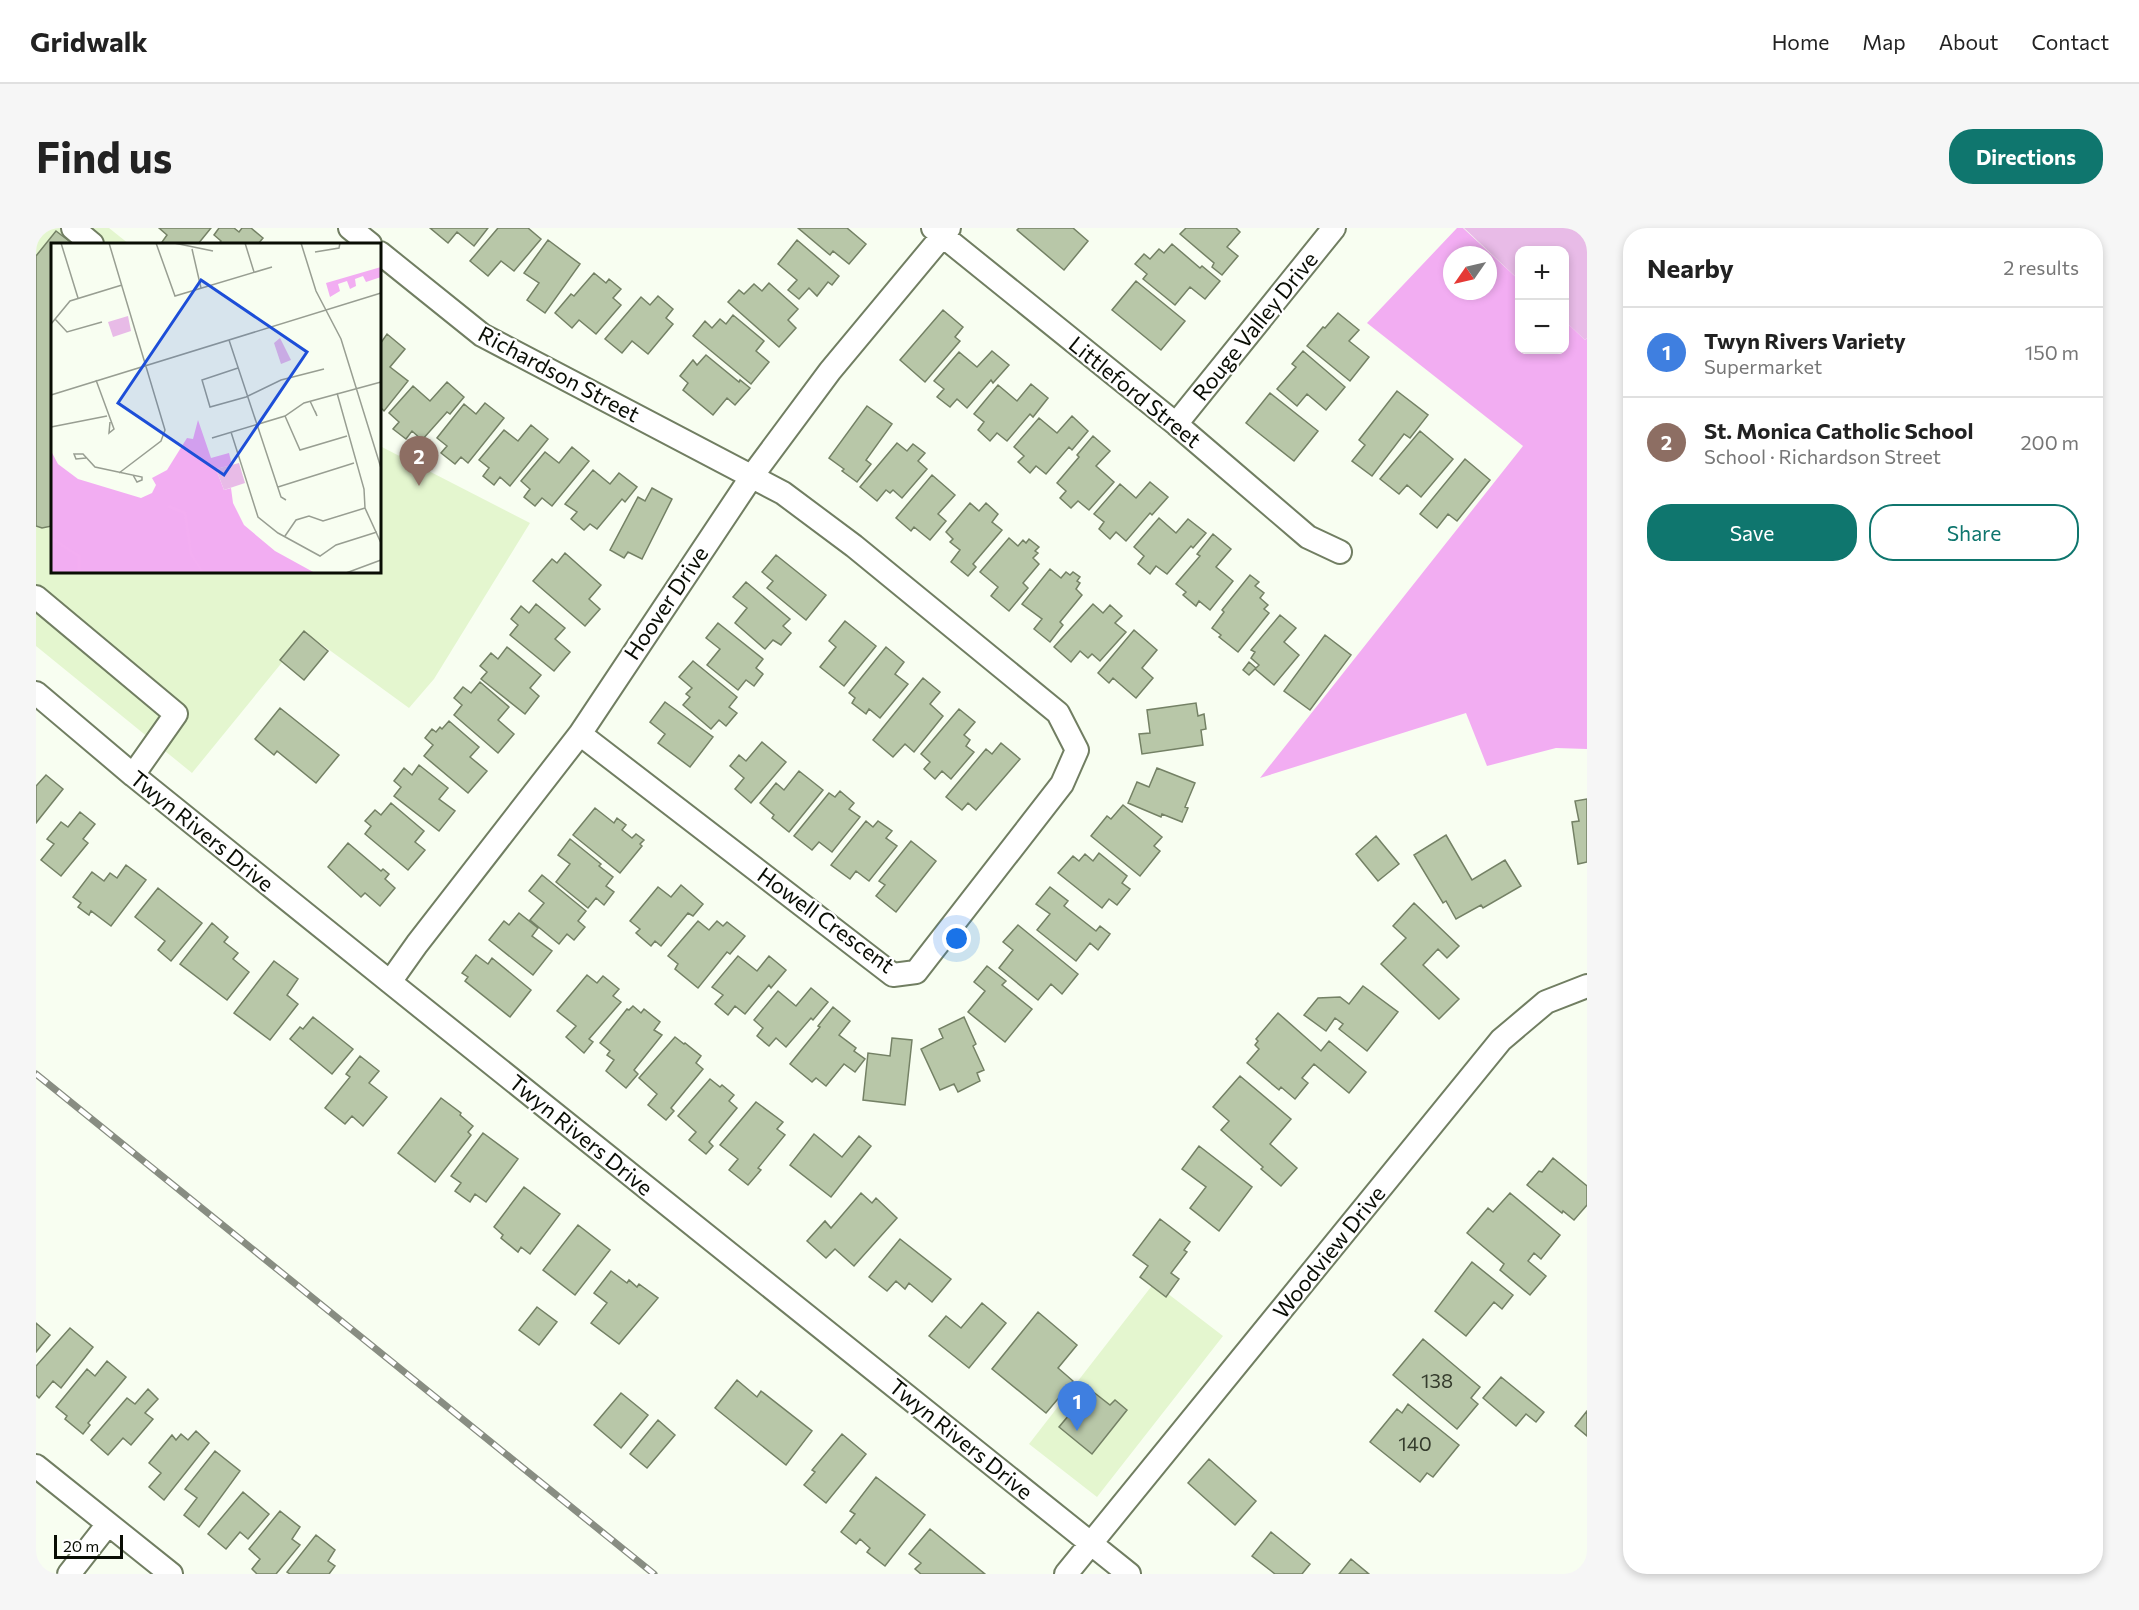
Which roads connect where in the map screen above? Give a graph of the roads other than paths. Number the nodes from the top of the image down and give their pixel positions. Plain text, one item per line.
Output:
1 (73, 228) edge
2 (350, 228) edge
3 (1334, 228) edge
4 (942, 231) edge
5 (91, 243) edge
6 (369, 243) edge
7 (381, 254) edge
8 (1176, 424) junction
9 (752, 476) junction
10 (1340, 552) dead end
11 (36, 597) edge
12 (36, 693) edge
13 (580, 734) junction
14 (133, 775) junction
15 (390, 982) junction
16 (1587, 986) edge
17 (36, 1466) edge
18 (108, 1524) junction
19 (1091, 1543) junction
20 (69, 1574) edge
21 (171, 1574) edge
22 (1066, 1574) edge
23 (1129, 1574) edge

1 - 5 street
2 - 6 street
3 - 8 street, Rouge Valley Drive
4 - 8 street, Littleford Street
4 - 9 street, Hoover Drive
7 - 9 street, Richardson Street
8 - 10 street, Littleford Street
9 - 13 street, Hoover Drive
9 - 13 street, Howell Crescent
11 - 14 street
12 - 14 street, Twyn Rivers Drive
13 - 15 street, Hoover Drive
14 - 15 street, Twyn Rivers Drive
15 - 19 street, Twyn Rivers Drive
16 - 19 street, Woodview Drive
17 - 18 street
18 - 20 street
18 - 21 street
19 - 22 street, Woodview Drive
19 - 23 street, Twyn Rivers Drive

